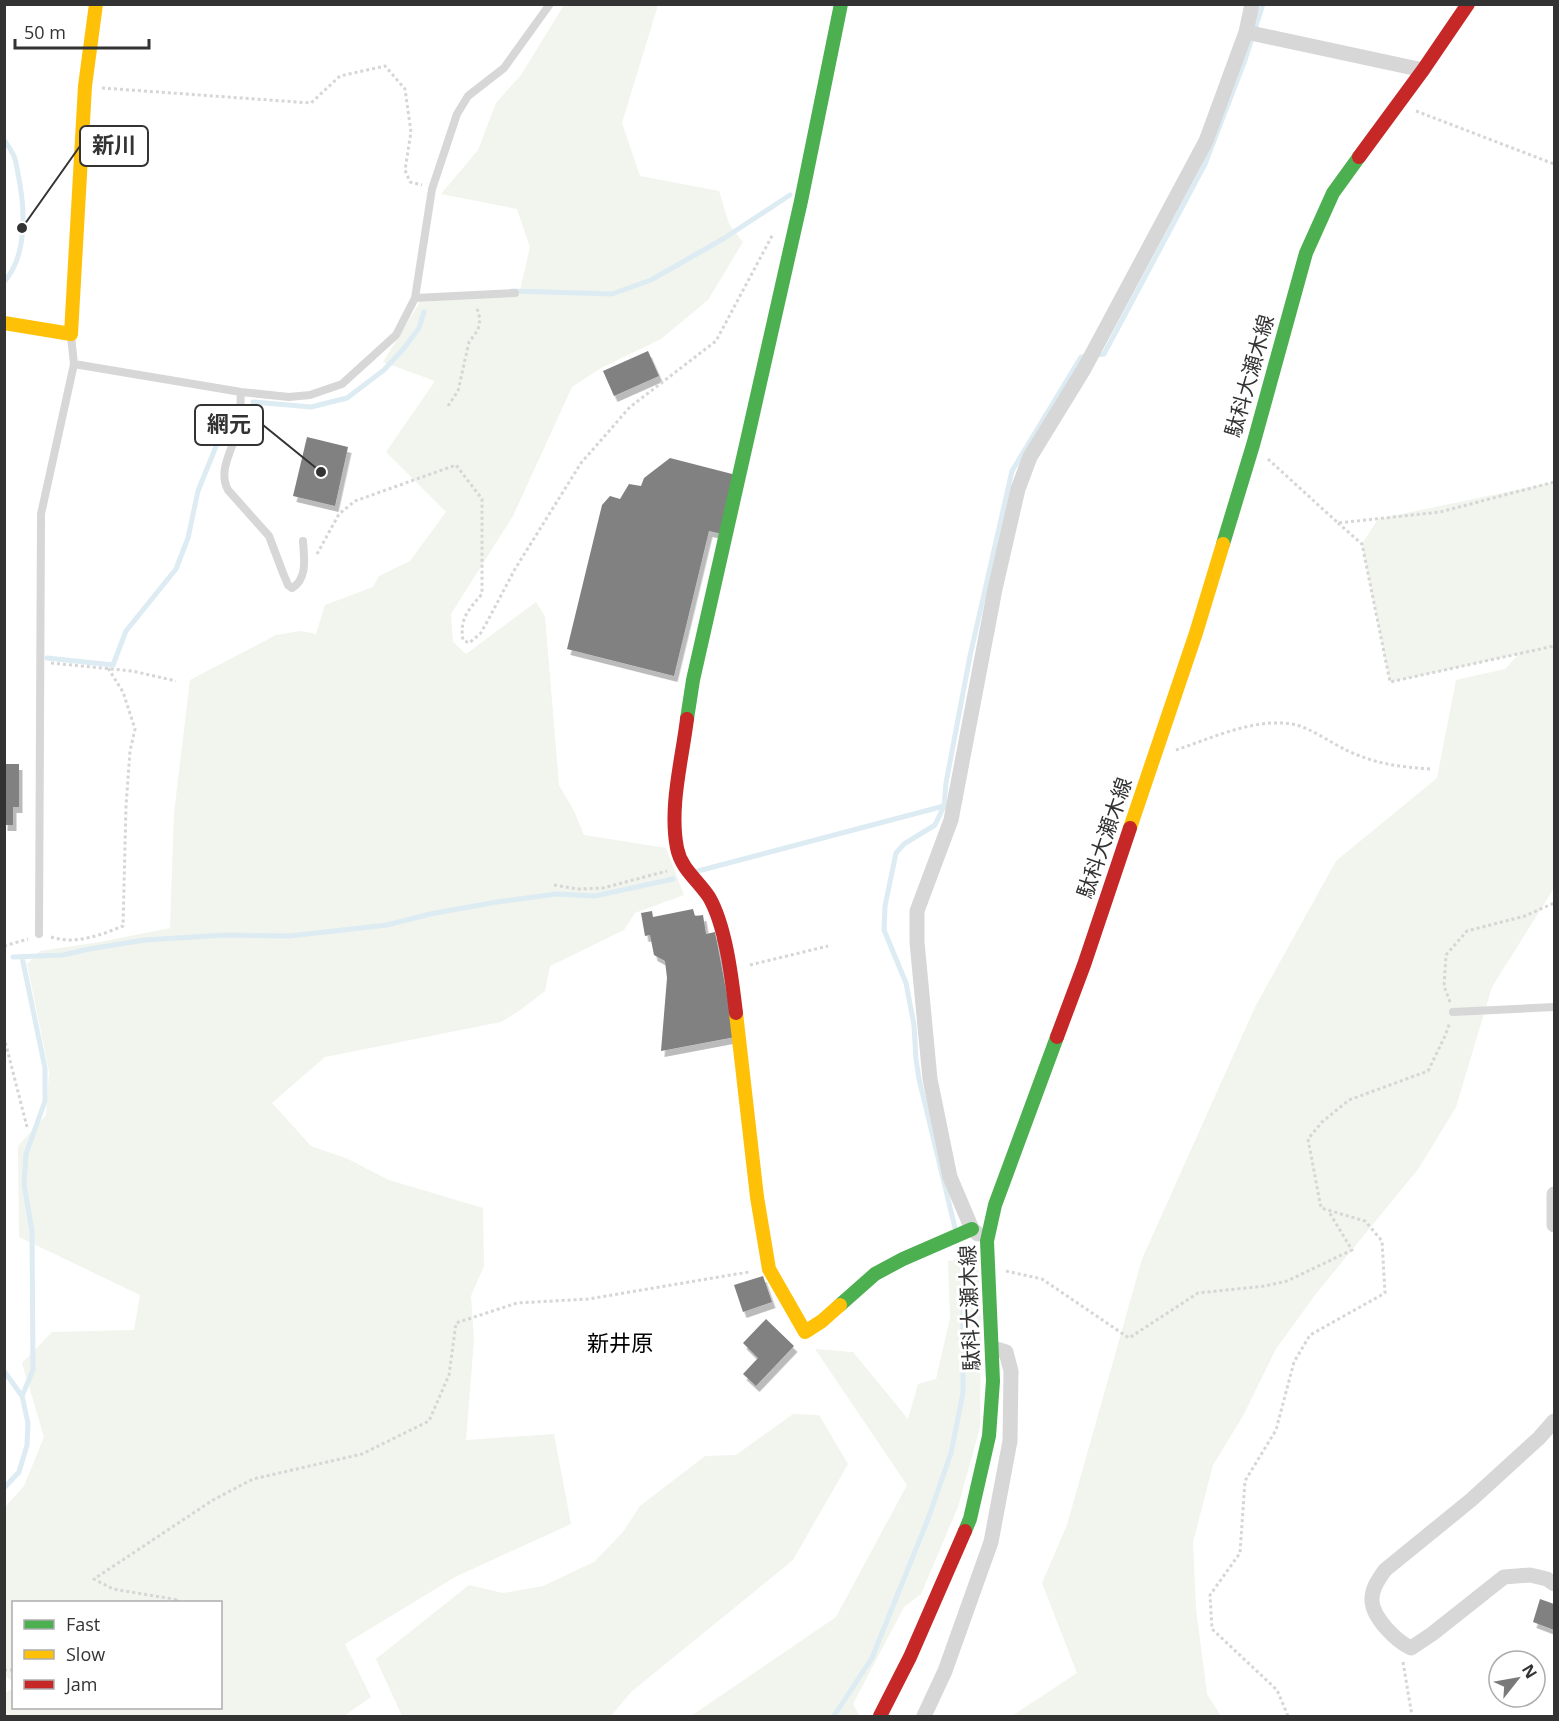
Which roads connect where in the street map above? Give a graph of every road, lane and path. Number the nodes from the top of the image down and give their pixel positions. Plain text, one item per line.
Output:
1 (96, 4) edge
2 (550, 4) edge
3 (841, 4) edge
4 (1252, 4) edge
5 (1468, 4) edge
6 (1246, 32) junction
7 (1423, 70) junction
8 (85, 86) junction
9 (1397, 104) junction
10 (1554, 164) edge
11 (432, 189) junction
12 (776, 228) dead end
13 (515, 293) dead end
14 (471, 295) junction
15 (416, 298) junction
16 (4, 323) edge
17 (71, 334) junction
18 (74, 364) junction
19 (241, 392) junction
20 (448, 406) dead end
21 (1253, 445) junction
22 (1554, 482) edge
23 (1338, 524) junction
24 (303, 541) dead end
25 (303, 574) junction
26 (1554, 646) edge
27 (40, 662) junction
28 (108, 668) junction
29 (176, 681) dead end
30 (1154, 758) junction
31 (1431, 769) dead end
32 (683, 866) junction
33 (554, 885) dead end
34 (1554, 903) edge
35 (39, 934) junction
36 (4, 946) edge
37 (828, 946) dead end
38 (731, 970) junction
39 (1554, 1007) edge
40 (1454, 1012) junction
41 (4, 1037) edge
42 (27, 1127) dead end
43 (1554, 1194) edge
44 (1328, 1210) junction
45 (1554, 1225) edge
46 (972, 1230) junction
47 (987, 1241) junction
48 (988, 1268) junction
49 (769, 1269) junction
50 (993, 1348) junction
51 (1554, 1421) edge
52 (1554, 1584) edge
53 (178, 1601) edge
54 (1400, 1643) junction
55 (880, 1716) edge
56 (924, 1716) edge
57 (1288, 1716) edge
58 (1412, 1716) edge

1 - 8 street
2 - 11 lane
3 - 32 street
4 - 6 street
5 - 7 street, 駄科大瀬木線
6 - 7 street
6 - 46 street
7 - 9 street, 駄科大瀬木線
8 - 11 path
8 - 17 street
9 - 10 path
9 - 21 street, 駄科大瀬木線
11 - 15 lane
12 - 25 path
13 - 14 lane
14 - 15 lane
14 - 20 path
15 - 19 lane
16 - 17 street
17 - 18 lane
18 - 19 lane
18 - 27 lane
19 - 25 lane
21 - 23 path
21 - 30 street, 駄科大瀬木線
22 - 23 path
23 - 26 path
24 - 25 lane
27 - 28 path
27 - 35 lane
28 - 29 path
28 - 35 path
30 - 31 path
30 - 47 street, 駄科大瀬木線
32 - 33 path
32 - 38 street
34 - 40 path
35 - 36 path
37 - 38 path
38 - 49 street
39 - 40 lane
40 - 44 path
41 - 42 path
43 - 45 street
44 - 48 path
44 - 57 path
46 - 47 street
46 - 49 street
47 - 48 street, 駄科大瀬木線
48 - 50 street, 駄科大瀬木線
49 - 53 path
50 - 55 street, 駄科大瀬木線
50 - 56 street
51 - 54 street
52 - 54 street
54 - 58 path

